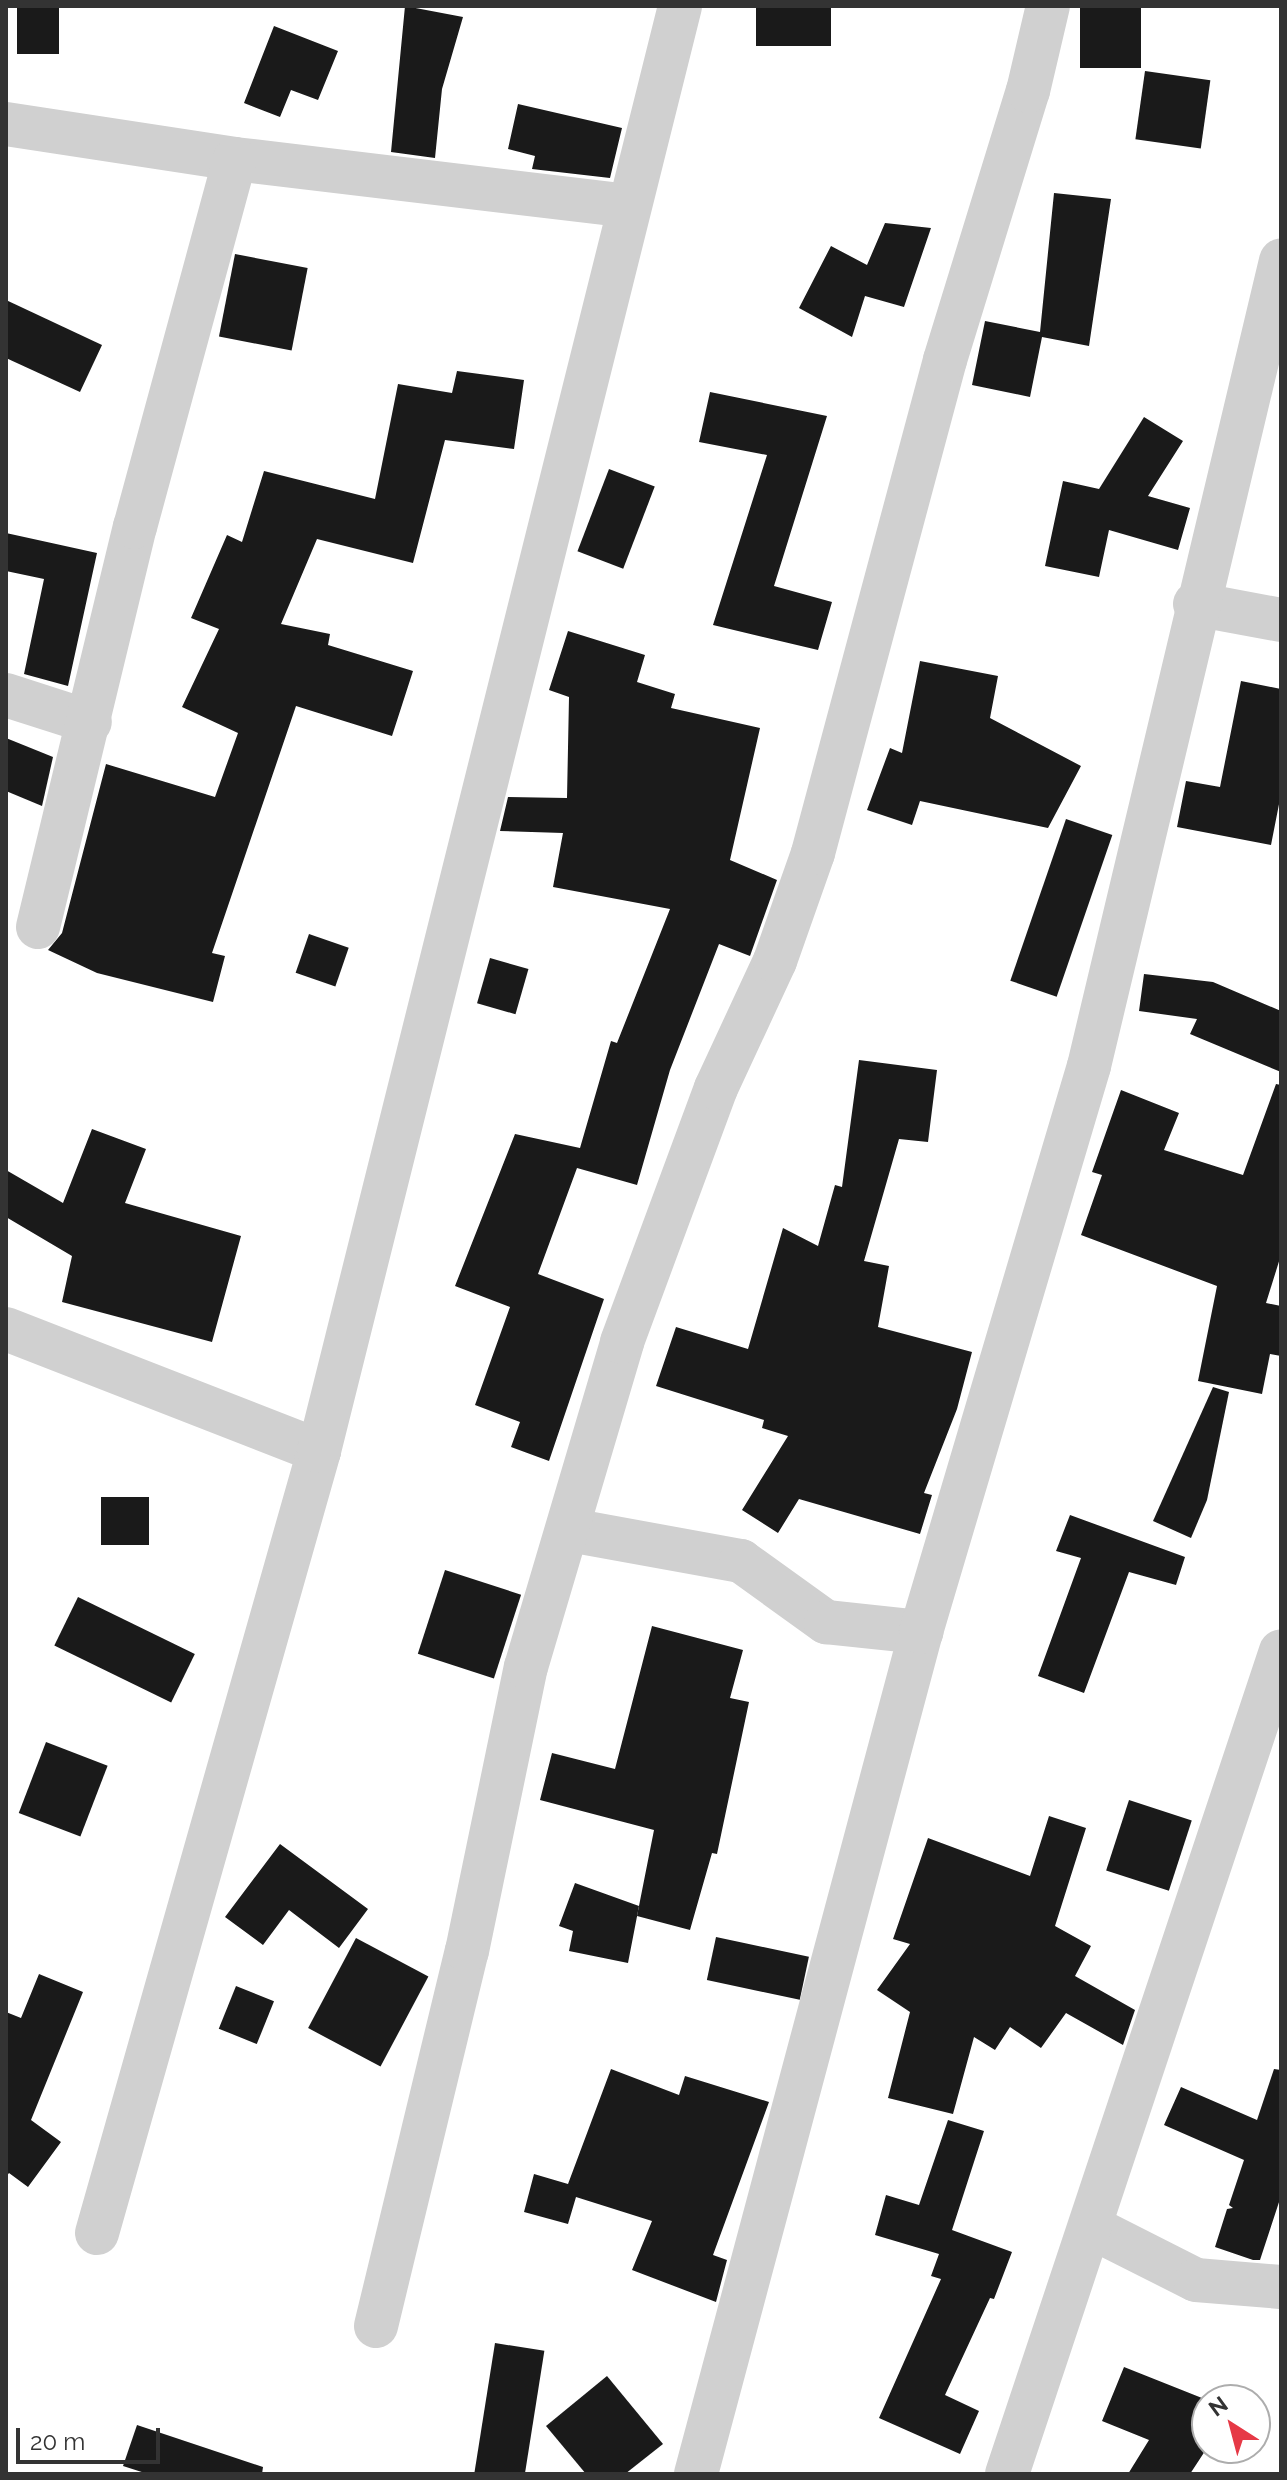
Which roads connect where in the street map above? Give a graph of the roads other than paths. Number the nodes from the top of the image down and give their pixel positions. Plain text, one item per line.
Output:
1 (680, 6) edge
2 (1048, 6) edge
3 (6, 124) edge
4 (235, 159) junction
5 (629, 206) junction
6 (1281, 261) edge
7 (1195, 604) junction
8 (1281, 620) edge
9 (6, 695) edge
10 (90, 722) junction
11 (38, 927) dead end
12 (6, 1329) edge
13 (319, 1451) junction
14 (570, 1530) junction
15 (921, 1632) junction
16 (1281, 1651) edge
17 (1093, 2228) junction
18 (97, 2233) dead end
19 (1281, 2287) edge
20 (376, 2326) dead end
21 (696, 2474) edge
22 (1007, 2474) edge

1 - 5 street
2 - 14 street
3 - 4 street
4 - 5 street
4 - 10 street
5 - 13 street
6 - 7 street
7 - 8 street
7 - 15 street
9 - 10 street
10 - 11 street
12 - 13 street
13 - 18 street
14 - 15 street
14 - 20 street
15 - 21 street
16 - 17 street
17 - 19 street
17 - 22 street

